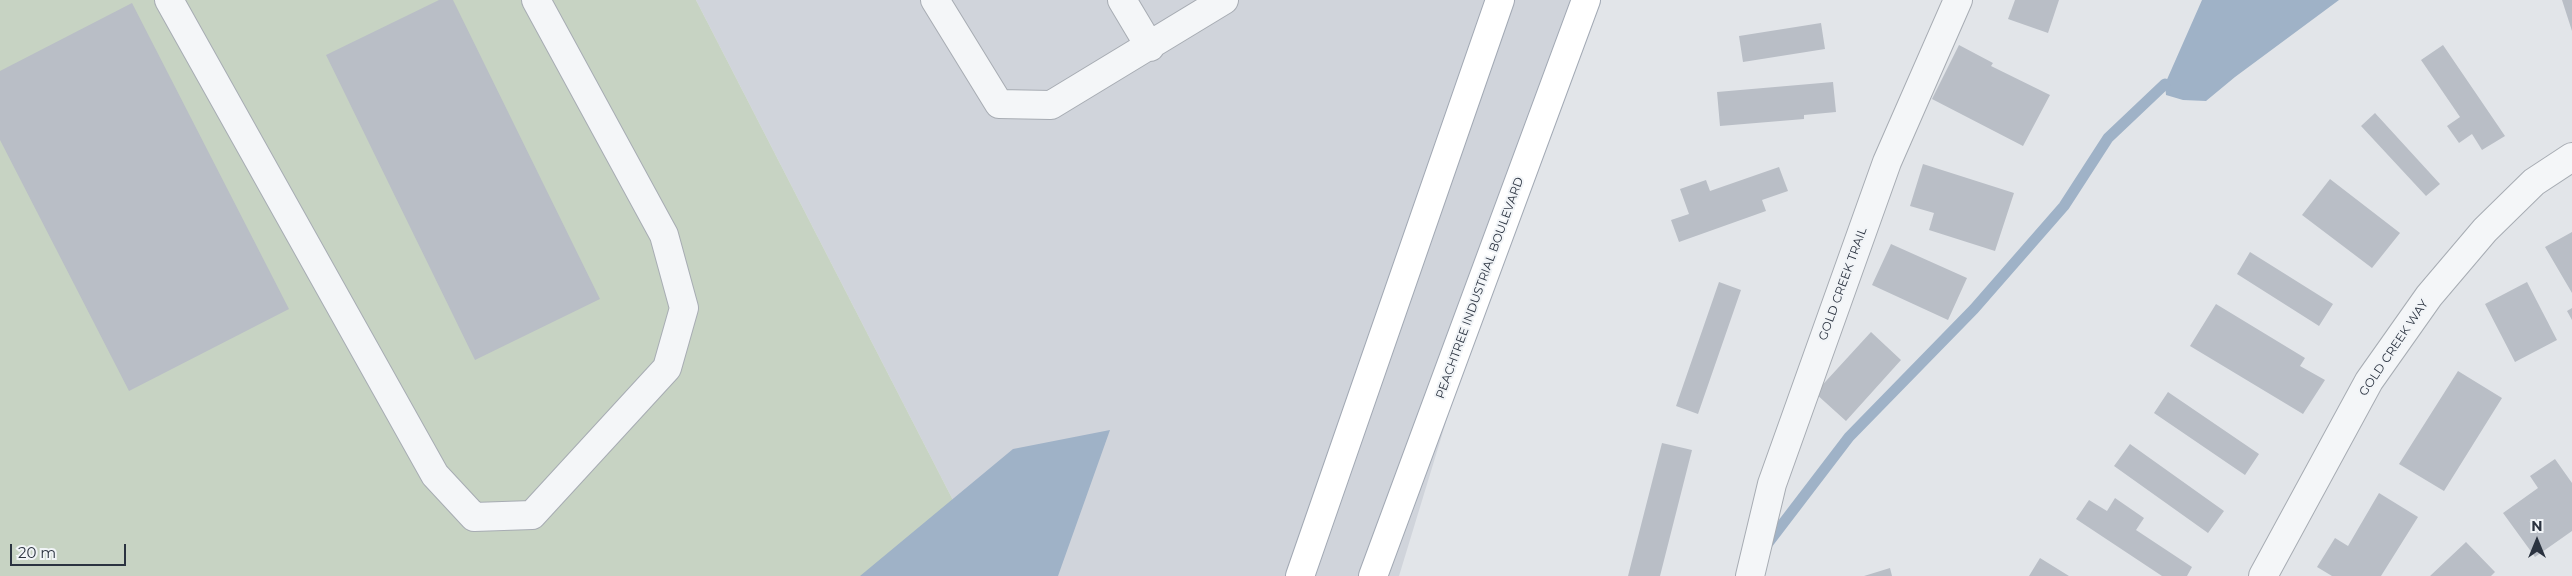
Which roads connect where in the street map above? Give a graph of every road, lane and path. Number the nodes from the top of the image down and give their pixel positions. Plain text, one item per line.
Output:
1 (169, 0) edge
2 (536, 0) edge
3 (935, 0) edge
4 (1122, 0) edge
5 (1224, 0) edge
6 (1500, 0) edge
7 (1586, 0) edge
8 (1958, 0) edge
9 (1150, 47) junction
10 (2572, 156) edge
11 (1300, 576) edge
12 (1373, 576) edge
13 (1750, 576) edge
14 (2263, 576) edge

1 - 2 street
3 - 9 street
4 - 9 street
5 - 9 street
6 - 11 main road
7 - 12 main road, PEACHTREE INDUSTRIAL BOULEVARD
8 - 13 street, GOLD CREEK TRAIL
10 - 14 street, GOLD CREEK WAY

